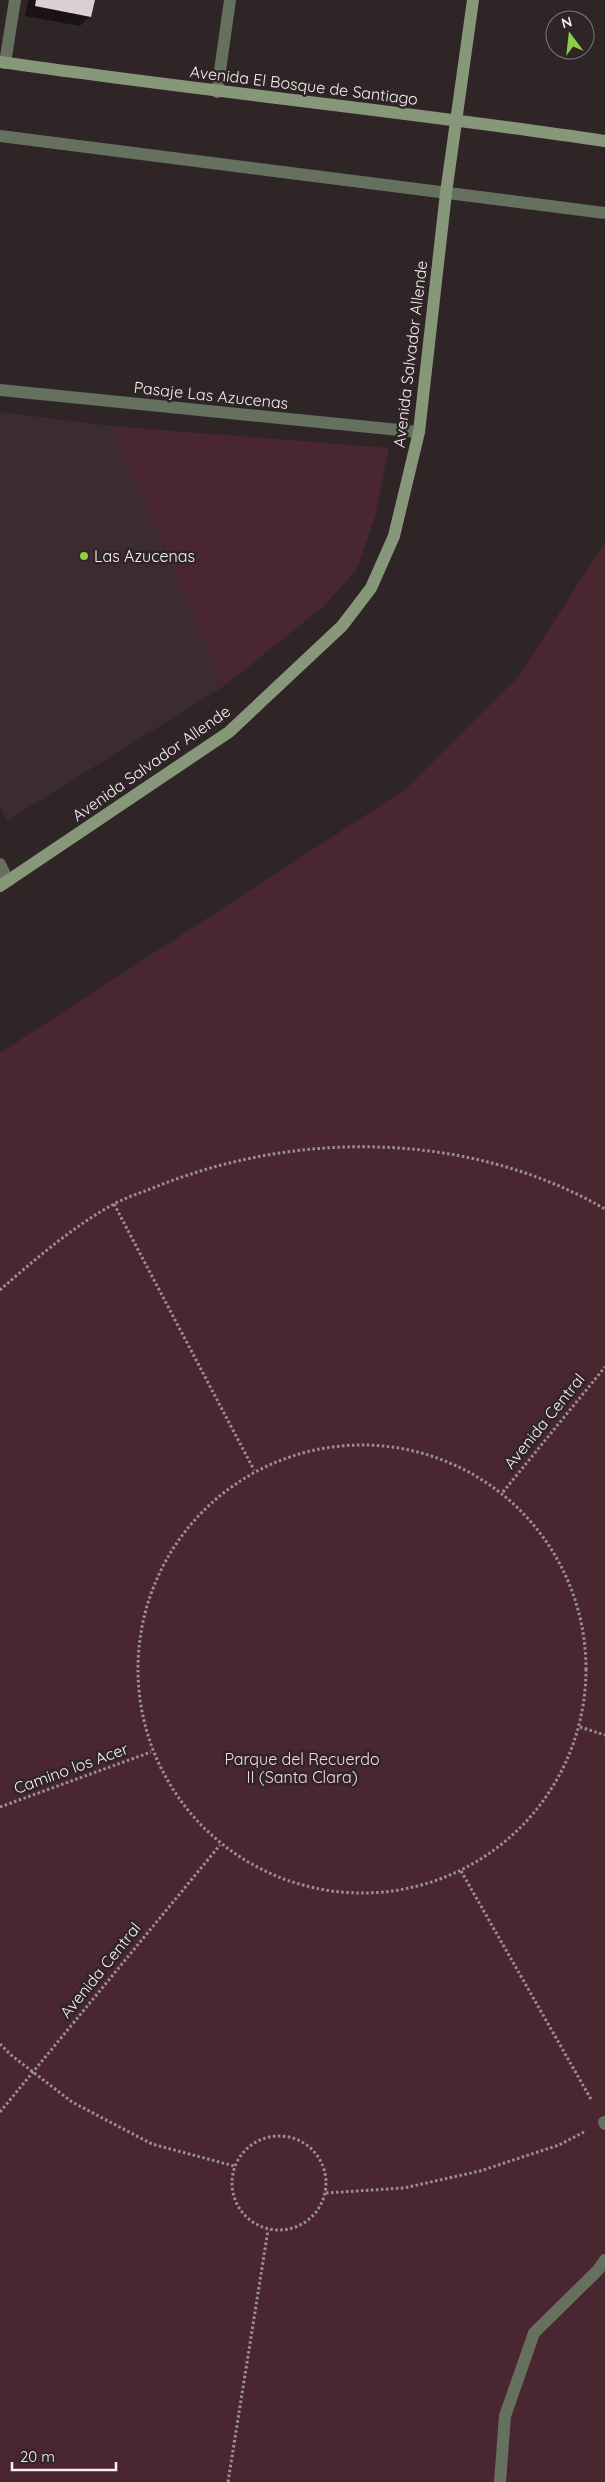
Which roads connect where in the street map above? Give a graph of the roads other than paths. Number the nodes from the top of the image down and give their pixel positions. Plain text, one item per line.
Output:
1 (14, 0) edge
2 (230, 0) edge
3 (473, 0) edge
4 (3, 63) edge
5 (217, 92) junction
6 (456, 119) junction
7 (0, 136) edge
8 (605, 141) edge
9 (446, 193) junction
10 (605, 213) edge
11 (0, 390) edge
12 (419, 432) junction
13 (0, 864) edge
14 (4, 884) edge
15 (605, 2260) edge
16 (500, 2482) edge

1 - 4 street
2 - 5 street
3 - 6 street, Avenida Salvador Allende
4 - 5 street, Avenida El Bosque de Santiago
5 - 6 street, Avenida El Bosque de Santiago
6 - 8 street, Avenida El Bosque de Santiago
6 - 9 street, Avenida Salvador Allende
7 - 9 street
9 - 10 street
9 - 12 street, Avenida Salvador Allende
11 - 12 street, Pasaje Las Azucenas
12 - 14 street, Avenida Salvador Allende
13 - 14 street
15 - 16 street

